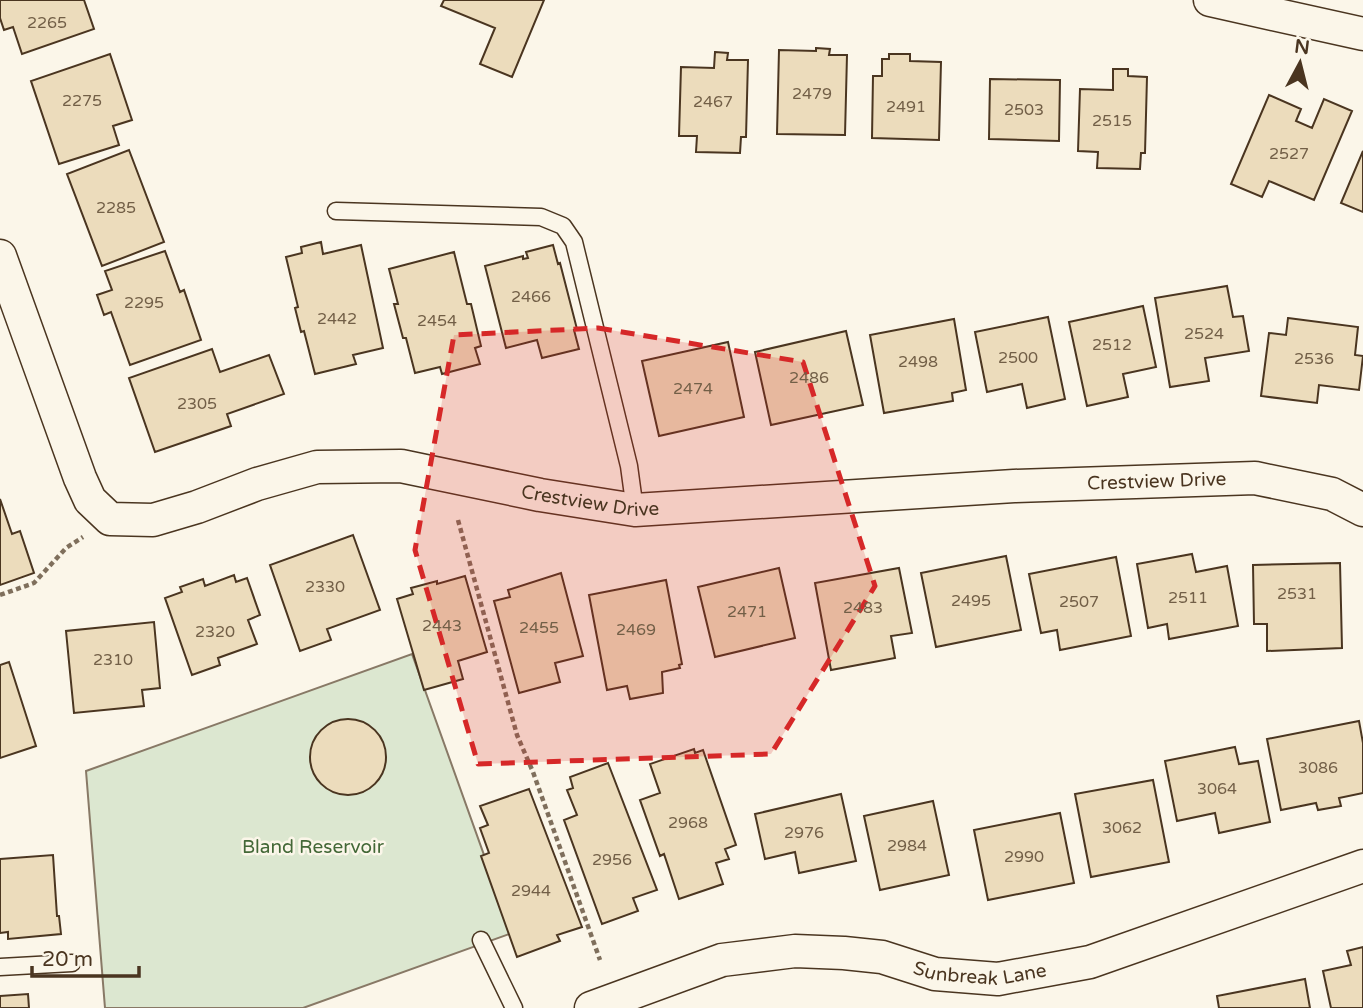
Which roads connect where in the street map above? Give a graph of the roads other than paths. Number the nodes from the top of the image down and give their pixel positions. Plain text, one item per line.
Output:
1 (1210, 0) edge
2 (1363, 34) edge
3 (336, 211) dead end
4 (0, 256) edge
5 (635, 510) junction
6 (1363, 510) edge
7 (1363, 866) edge
8 (481, 940) dead end
9 (72, 962) dead end
10 (0, 967) edge
11 (514, 1008) edge
12 (590, 1008) edge

1 - 2 street
3 - 5 lane
4 - 5 street, Crestview Drive
5 - 6 street, Crestview Drive
7 - 12 street, Sunbreak Lane
8 - 11 lane
9 - 10 lane

